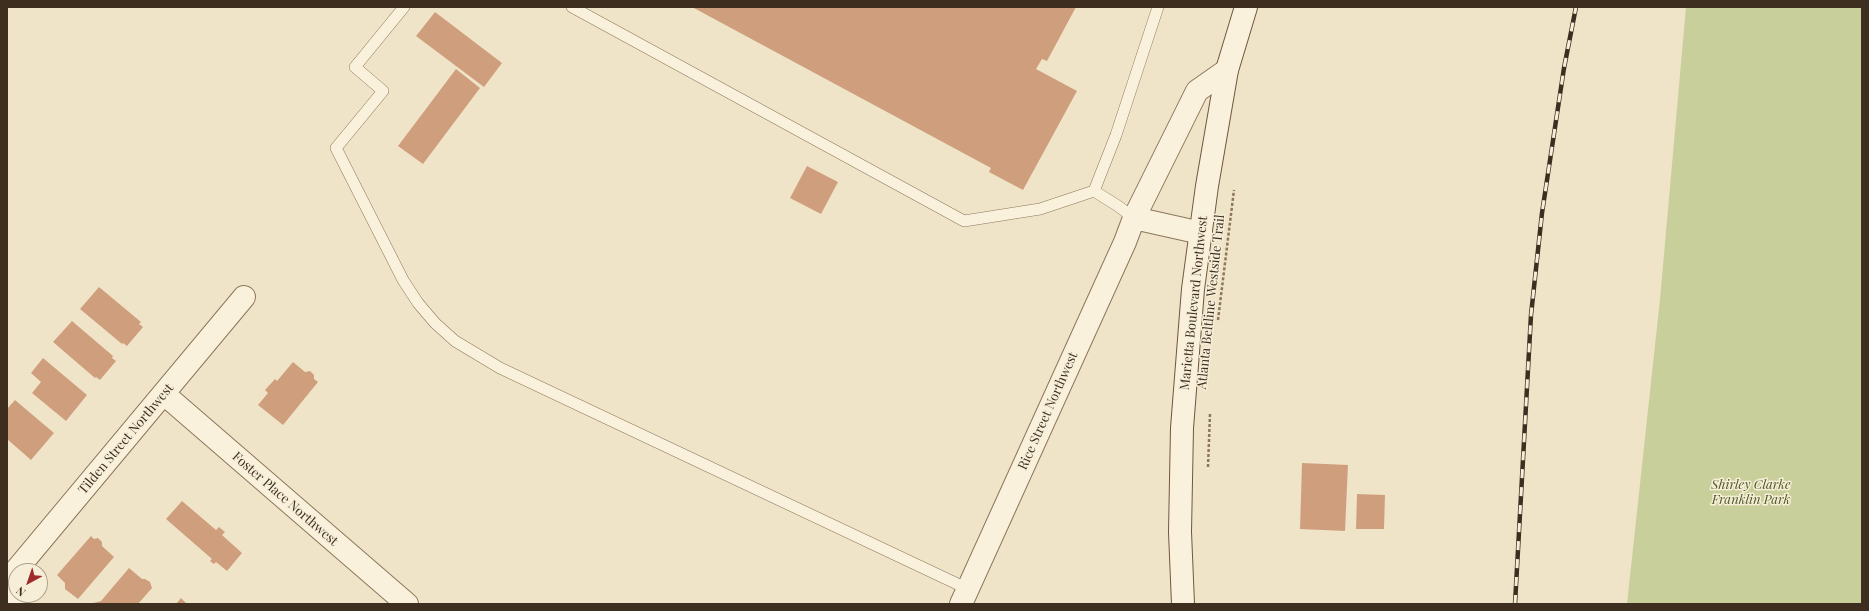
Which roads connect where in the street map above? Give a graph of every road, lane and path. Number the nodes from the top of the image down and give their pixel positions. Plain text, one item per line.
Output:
1 (404, 7) edge
2 (572, 7) edge
3 (1158, 7) edge
4 (1246, 7) edge
5 (1227, 70) junction
6 (1234, 184) dead end
7 (1094, 191) junction
8 (1134, 218) junction
9 (1201, 233) junction
10 (244, 297) dead end
11 (1217, 327) dead end
12 (164, 394) junction
13 (1210, 407) dead end
14 (1208, 470) dead end
15 (7, 581) edge
16 (964, 596) edge
17 (7, 598) edge
18 (14, 604) edge
19 (407, 604) edge
20 (1183, 604) edge

1 - 16 lane
2 - 7 lane
3 - 7 lane
4 - 5 street, Marietta Boulevard Northwest
5 - 8 street, Rice Street Northwest
5 - 9 street, Marietta Boulevard Northwest
6 - 11 path, Atlanta Beltline Westside Trail
7 - 8 lane
8 - 9 street
8 - 16 street, Rice Street Northwest
9 - 20 street, Marietta Boulevard Northwest
10 - 12 street, Tilden Street Northwest
12 - 15 street, Tilden Street Northwest
12 - 19 street, Foster Place Northwest
13 - 14 path, Atlanta Beltline Westside Trail
17 - 18 street

